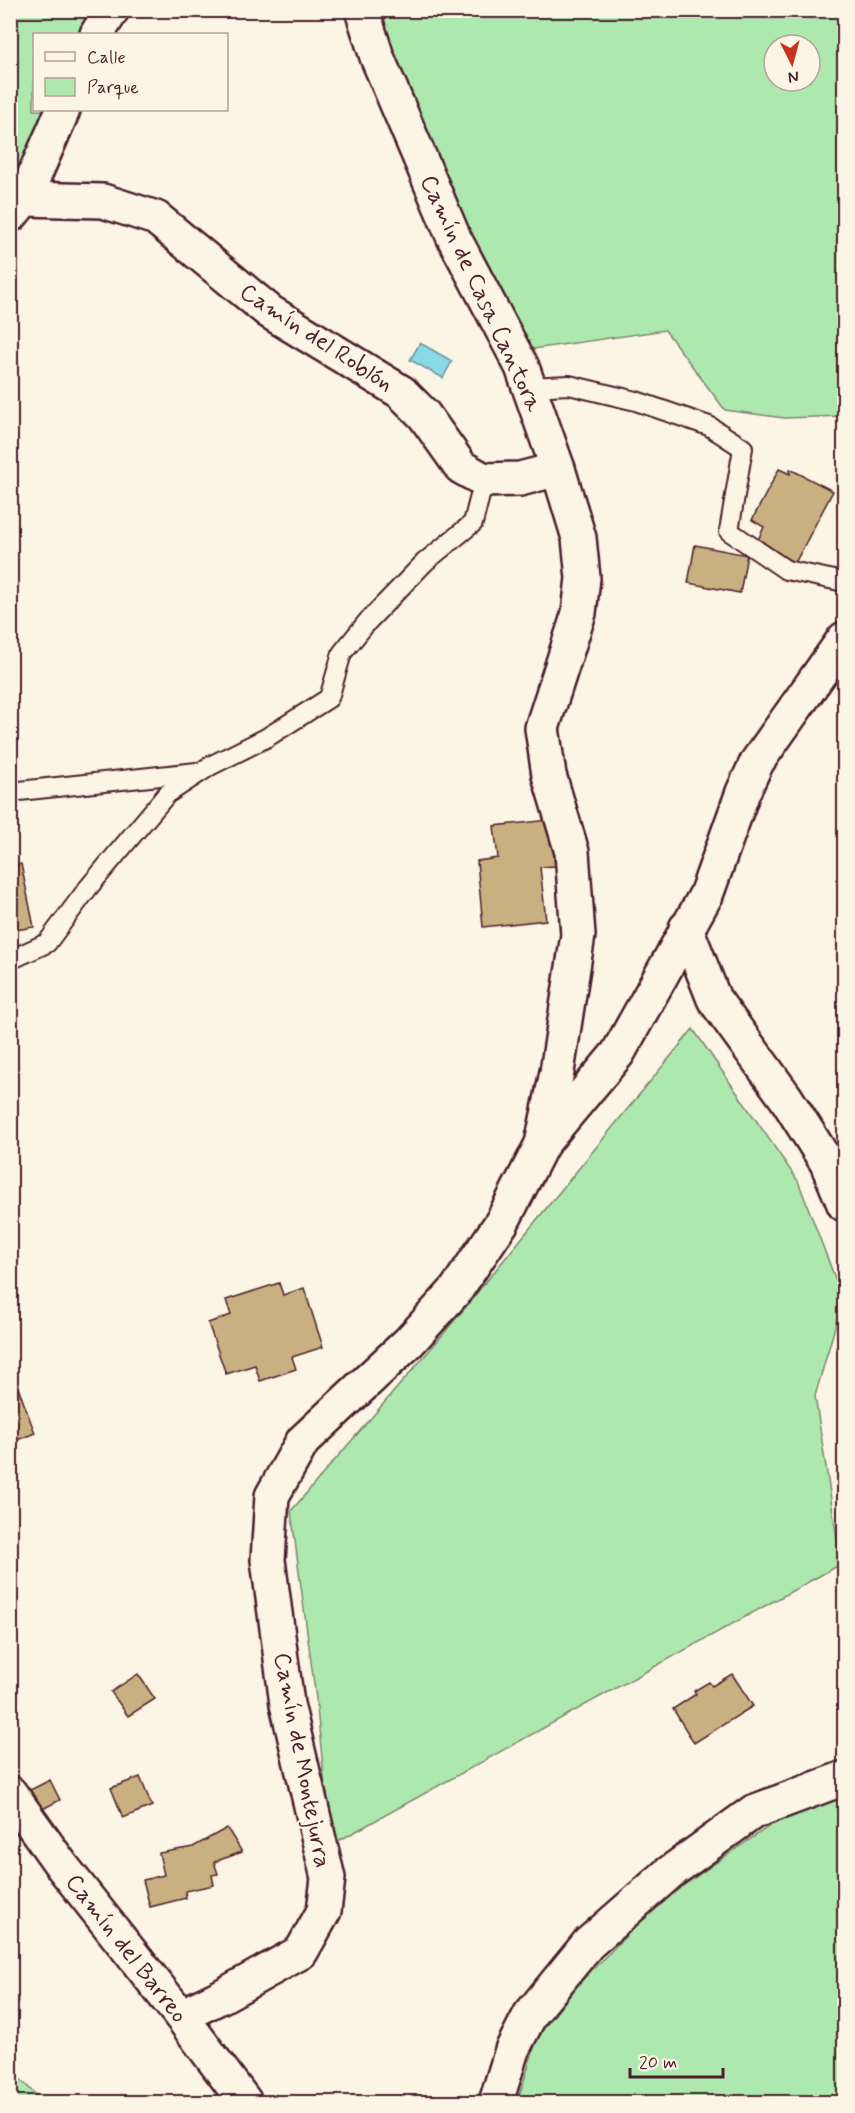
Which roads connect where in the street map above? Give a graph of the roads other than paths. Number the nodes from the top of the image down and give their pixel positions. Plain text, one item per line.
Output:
1 (112, 10) edge
2 (362, 10) edge
3 (98, 33) edge
4 (63, 111) edge
5 (17, 207) edge
6 (529, 387) junction
7 (558, 469) junction
8 (484, 480) junction
9 (844, 582) edge
10 (844, 639) edge
11 (202, 772) junction
12 (10, 792) edge
13 (686, 928) junction
14 (10, 960) edge
15 (542, 1144) junction
16 (844, 1204) edge
17 (844, 1778) edge
18 (10, 1793) edge
19 (181, 2016) junction
20 (245, 2103) edge
21 (496, 2103) edge

1 - 3 street
2 - 6 street, Camín de Casa Cantora
4 - 5 street
5 - 8 street, Camín del Roblón
6 - 7 street, Camín de Casa Cantora
6 - 9 lane
7 - 8 street
7 - 15 street, Camín de Casa Cantora
8 - 11 lane
10 - 13 street, Camín de Montejurra
11 - 12 lane
11 - 14 lane
13 - 15 street, Camín de Montejurra
13 - 16 street
15 - 19 street, Camín de Montejurra
17 - 21 street
18 - 19 street, Camín del Barreo
19 - 20 street, Camín del Barreo

